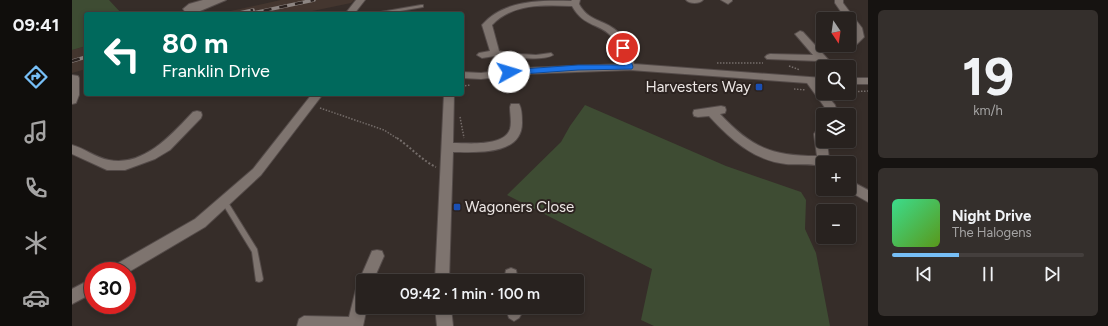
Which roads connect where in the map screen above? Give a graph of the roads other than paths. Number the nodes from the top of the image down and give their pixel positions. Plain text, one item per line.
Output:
1 (212, 0) edge
2 (222, 0) edge
3 (361, 0) edge
4 (690, 0) edge
5 (699, 0) edge
6 (839, 0) edge
7 (575, 2) edge
8 (421, 6) dead end
9 (351, 12) edge
10 (386, 12) edge
11 (845, 12) edge
12 (856, 27) edge
13 (800, 34) dead end
14 (856, 40) edge
15 (499, 54) junction
16 (482, 55) dead end
17 (551, 55) dead end
18 (770, 57) dead end
19 (822, 58) joint
20 (630, 67) junction
21 (84, 75) edge
22 (464, 75) edge
23 (73, 78) edge
24 (810, 80) junction
25 (816, 80) edge
26 (856, 81) edge
27 (868, 81) edge
28 (449, 96) edge
29 (315, 99) edge
30 (72, 100) edge
31 (515, 107) dead end
32 (831, 108) edge
33 (698, 113) dead end
34 (197, 115) dead end
35 (447, 147) junction
36 (72, 149) edge
37 (816, 161) edge
38 (856, 189) edge
39 (868, 197) edge
40 (224, 201) junction
41 (377, 256) dead end
42 (133, 262) edge
43 (369, 274) edge
44 (442, 274) edge
45 (259, 279) dead end
46 (84, 290) edge
47 (72, 297) edge
48 (358, 314) edge
49 (444, 314) edge
50 (304, 324) dead end
51 (355, 326) edge
52 (445, 326) edge

1 - 2 street
3 - 9 street
4 - 5 street
6 - 11 street
7 - 15 street
7 - 20 street
8 - 10 lane
12 - 14 street
13 - 19 street
15 - 16 street
15 - 17 lane
18 - 19 street
20 - 22 street
20 - 24 street
21 - 23 street
23 - 30 street
24 - 25 street
24 - 32 street
26 - 27 street
28 - 35 street
29 - 40 street
31 - 35 street
33 - 37 street
34 - 36 street
35 - 44 street
38 - 39 street
40 - 42 street
40 - 45 lane
41 - 43 street
46 - 47 street
48 - 51 street
49 - 52 street
50 - 51 street

